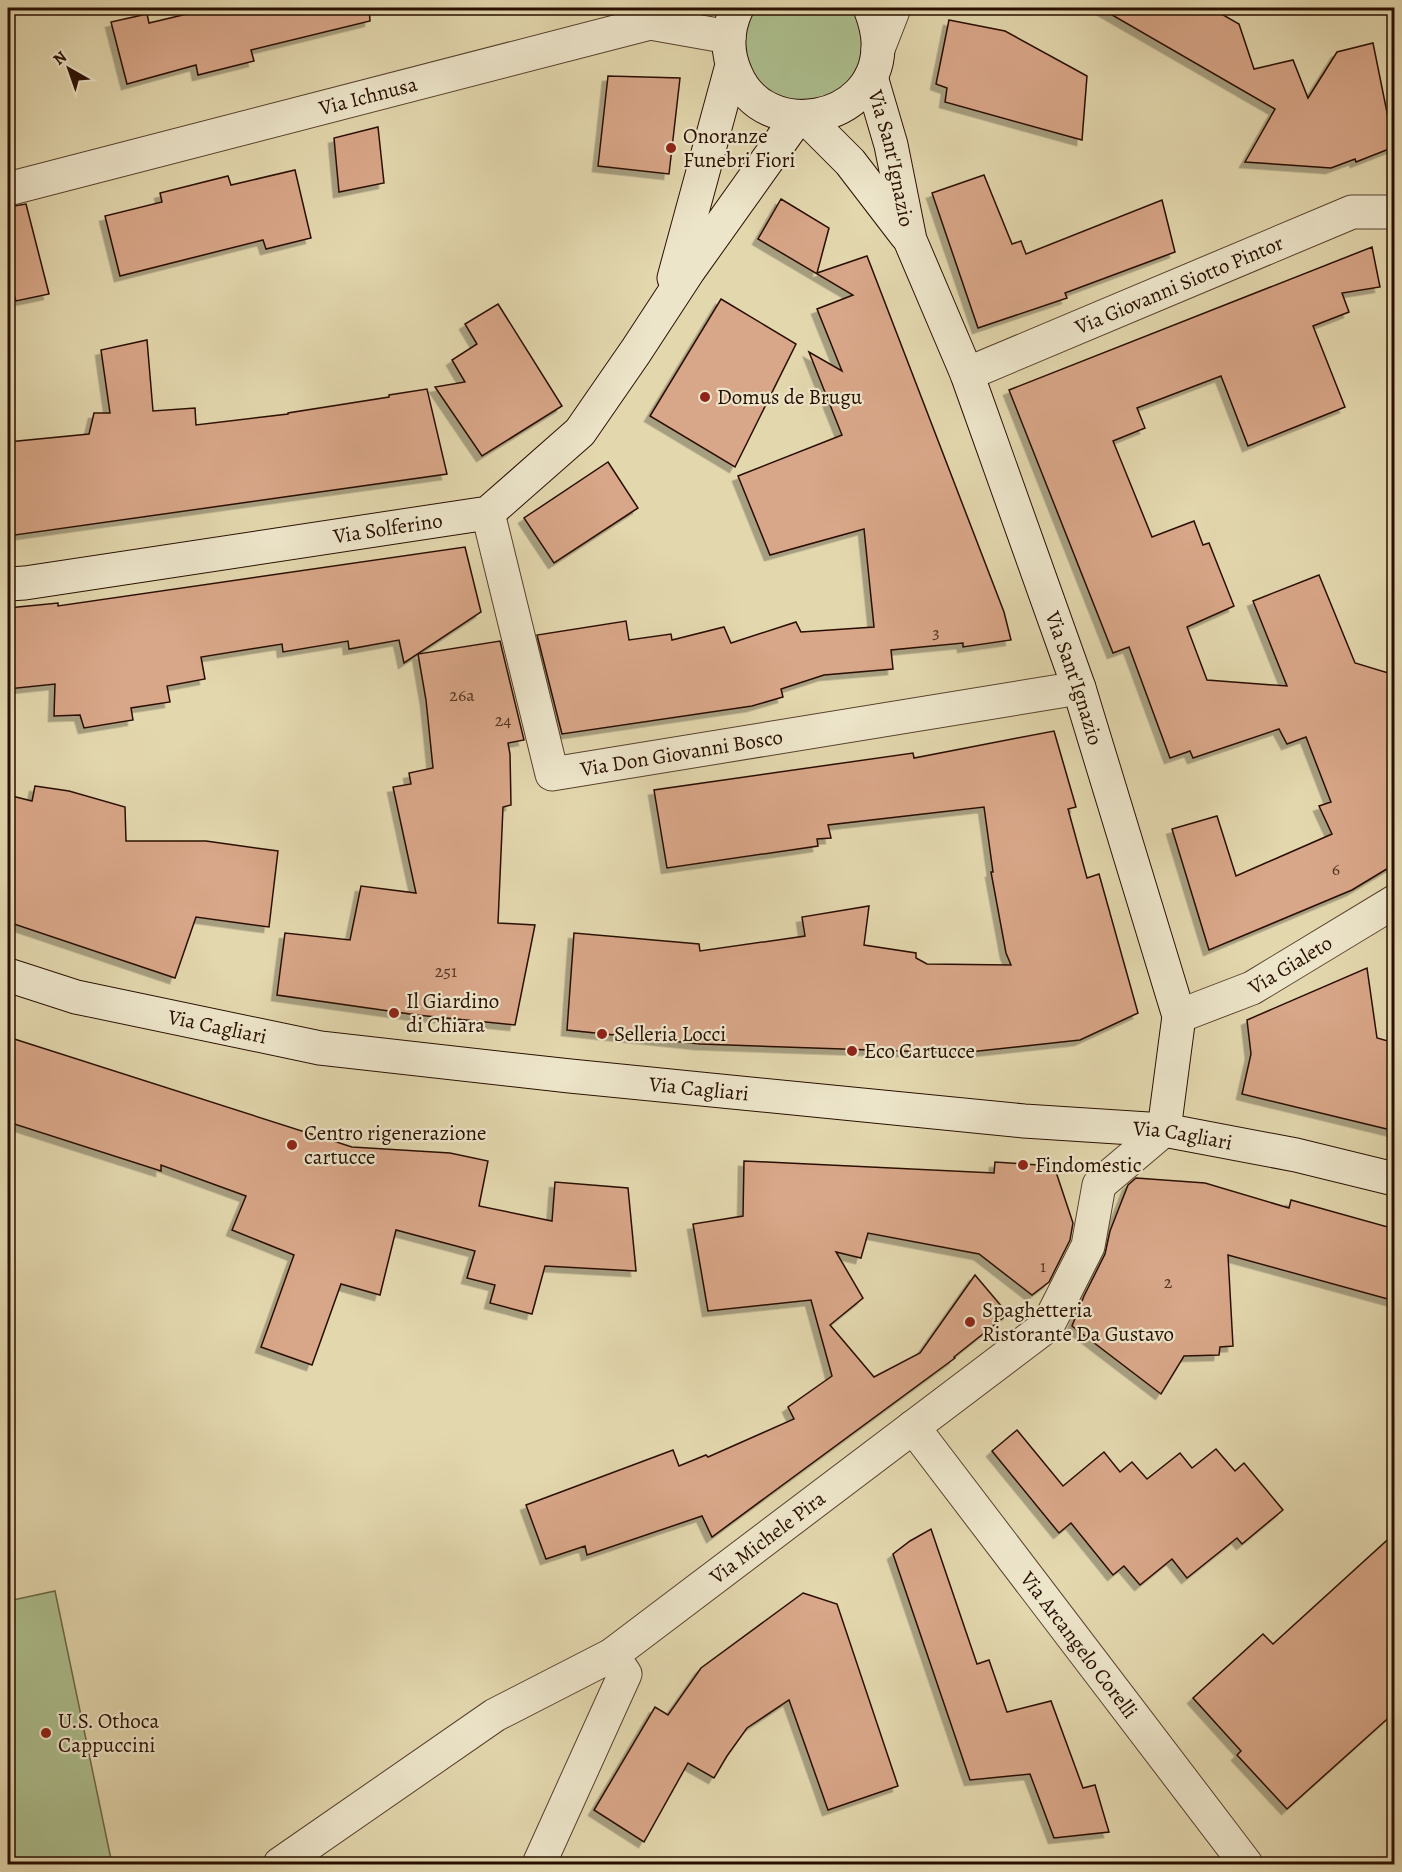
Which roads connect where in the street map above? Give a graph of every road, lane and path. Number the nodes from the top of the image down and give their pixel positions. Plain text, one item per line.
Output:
1 (870, 8) edge
2 (894, 8) edge
3 (734, 25) edge
4 (874, 63) junction
5 (802, 117) junction
6 (8, 189) edge
7 (1395, 212) edge
8 (910, 240) junction
9 (669, 299) junction
10 (966, 374) junction
11 (488, 513) junction
12 (8, 584) edge
13 (1078, 688) junction
14 (1395, 902) edge
15 (8, 975) edge
16 (1179, 1016) junction
17 (1164, 1130) junction
18 (1395, 1179) edge
19 (913, 1428) junction
20 (612, 1655) junction
21 (280, 1864) edge
22 (539, 1864) edge
23 (1246, 1864) edge

1 - 4 street, Via Sant'Ignazio
2 - 4 street
3 - 5 street
3 - 6 street, Via Ichnusa
3 - 9 street
4 - 5 street
4 - 8 street, Via Sant'Ignazio
5 - 8 street, Via Sant'Ignazio
5 - 9 street
7 - 10 street, Via Giovanni Siotto Pintor
8 - 10 street, Via Sant'Ignazio
9 - 11 street
10 - 13 street, Via Sant'Ignazio
11 - 12 street, Via Solferino
11 - 13 street, Via Don Giovanni Bosco
13 - 16 street, Via Sant'Ignazio
14 - 16 street, Via Gialeto
15 - 17 street, Via Cagliari
16 - 17 street, Via Sant'Ignazio
17 - 18 street, Via Cagliari
17 - 19 street, Via Michele Pira
19 - 20 street, Via Michele Pira
19 - 23 street, Via Arcangelo Corelli
20 - 21 street, Via Michele Pira
20 - 22 street

